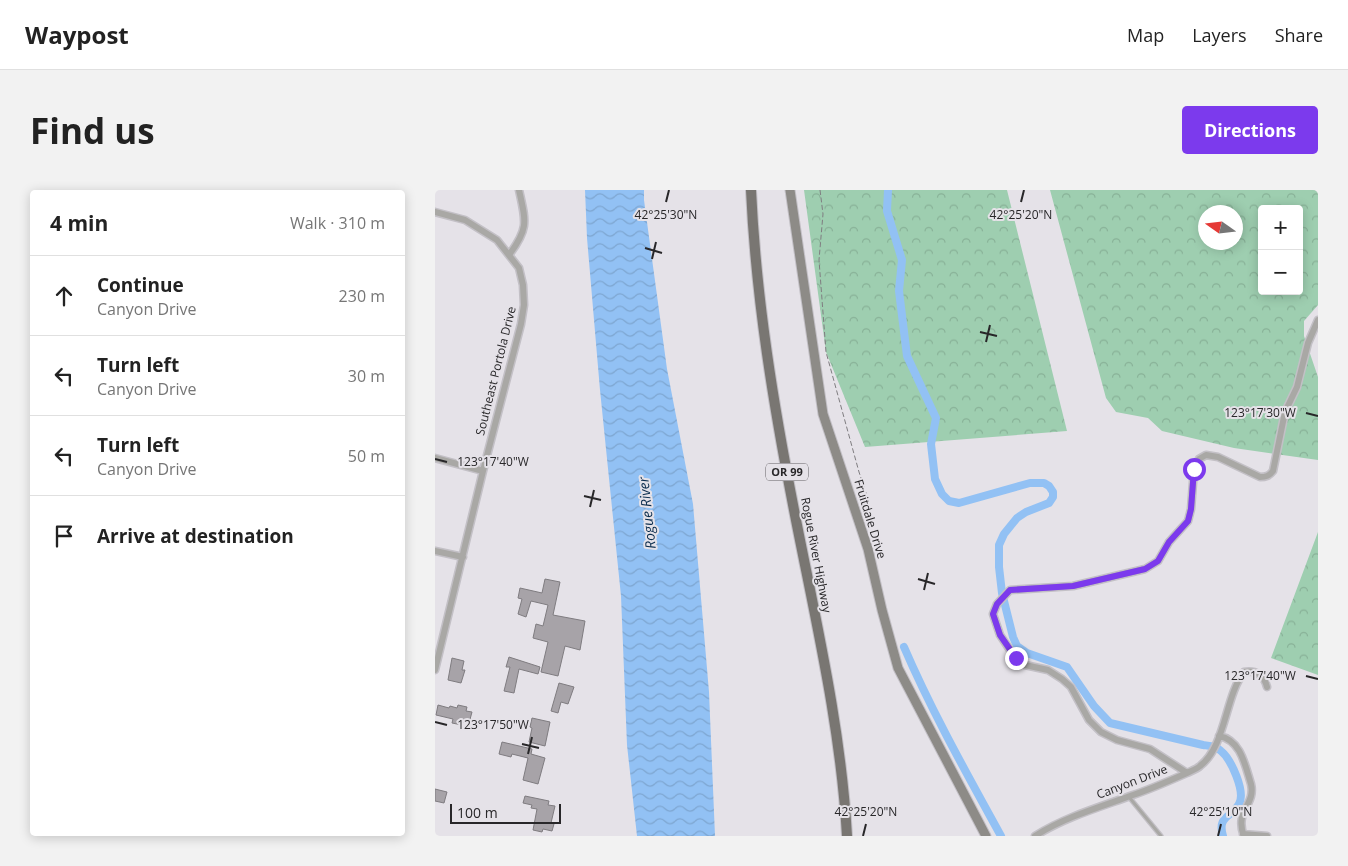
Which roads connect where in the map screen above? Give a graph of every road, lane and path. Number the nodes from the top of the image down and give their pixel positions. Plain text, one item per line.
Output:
1 (519, 190) edge
2 (751, 190) edge
3 (790, 190) edge
4 (820, 190) edge
5 (435, 212) edge
6 (509, 255) junction
7 (1318, 320) edge
8 (435, 458) edge
9 (483, 471) junction
10 (868, 522) dead end
11 (435, 551) edge
12 (463, 557) junction
13 (438, 643) edge
14 (435, 670) edge
15 (1267, 687) dead end
16 (1219, 736) junction
17 (1187, 773) junction
18 (1129, 797) junction
19 (1243, 835) edge
20 (847, 836) edge
21 (986, 836) edge
22 (1035, 836) edge
23 (1161, 836) edge
24 (1267, 836) edge

1 - 6 street
2 - 20 main road, Rogue River Highway / OR 99
3 - 21 street, Fruitdale Drive
4 - 10 path
5 - 6 street, Southeast Portola Drive
6 - 9 street, Southeast Portola Drive
7 - 17 street, Canyon Drive
8 - 9 street
9 - 12 street, Southeast Portola Drive
11 - 12 street
12 - 13 street, Southeast Portola Drive
13 - 14 street, Southeast Portola Drive
15 - 16 street
16 - 17 street
16 - 19 street
17 - 18 street, Canyon Drive
18 - 22 street, Canyon Drive
18 - 23 lane
19 - 24 street

